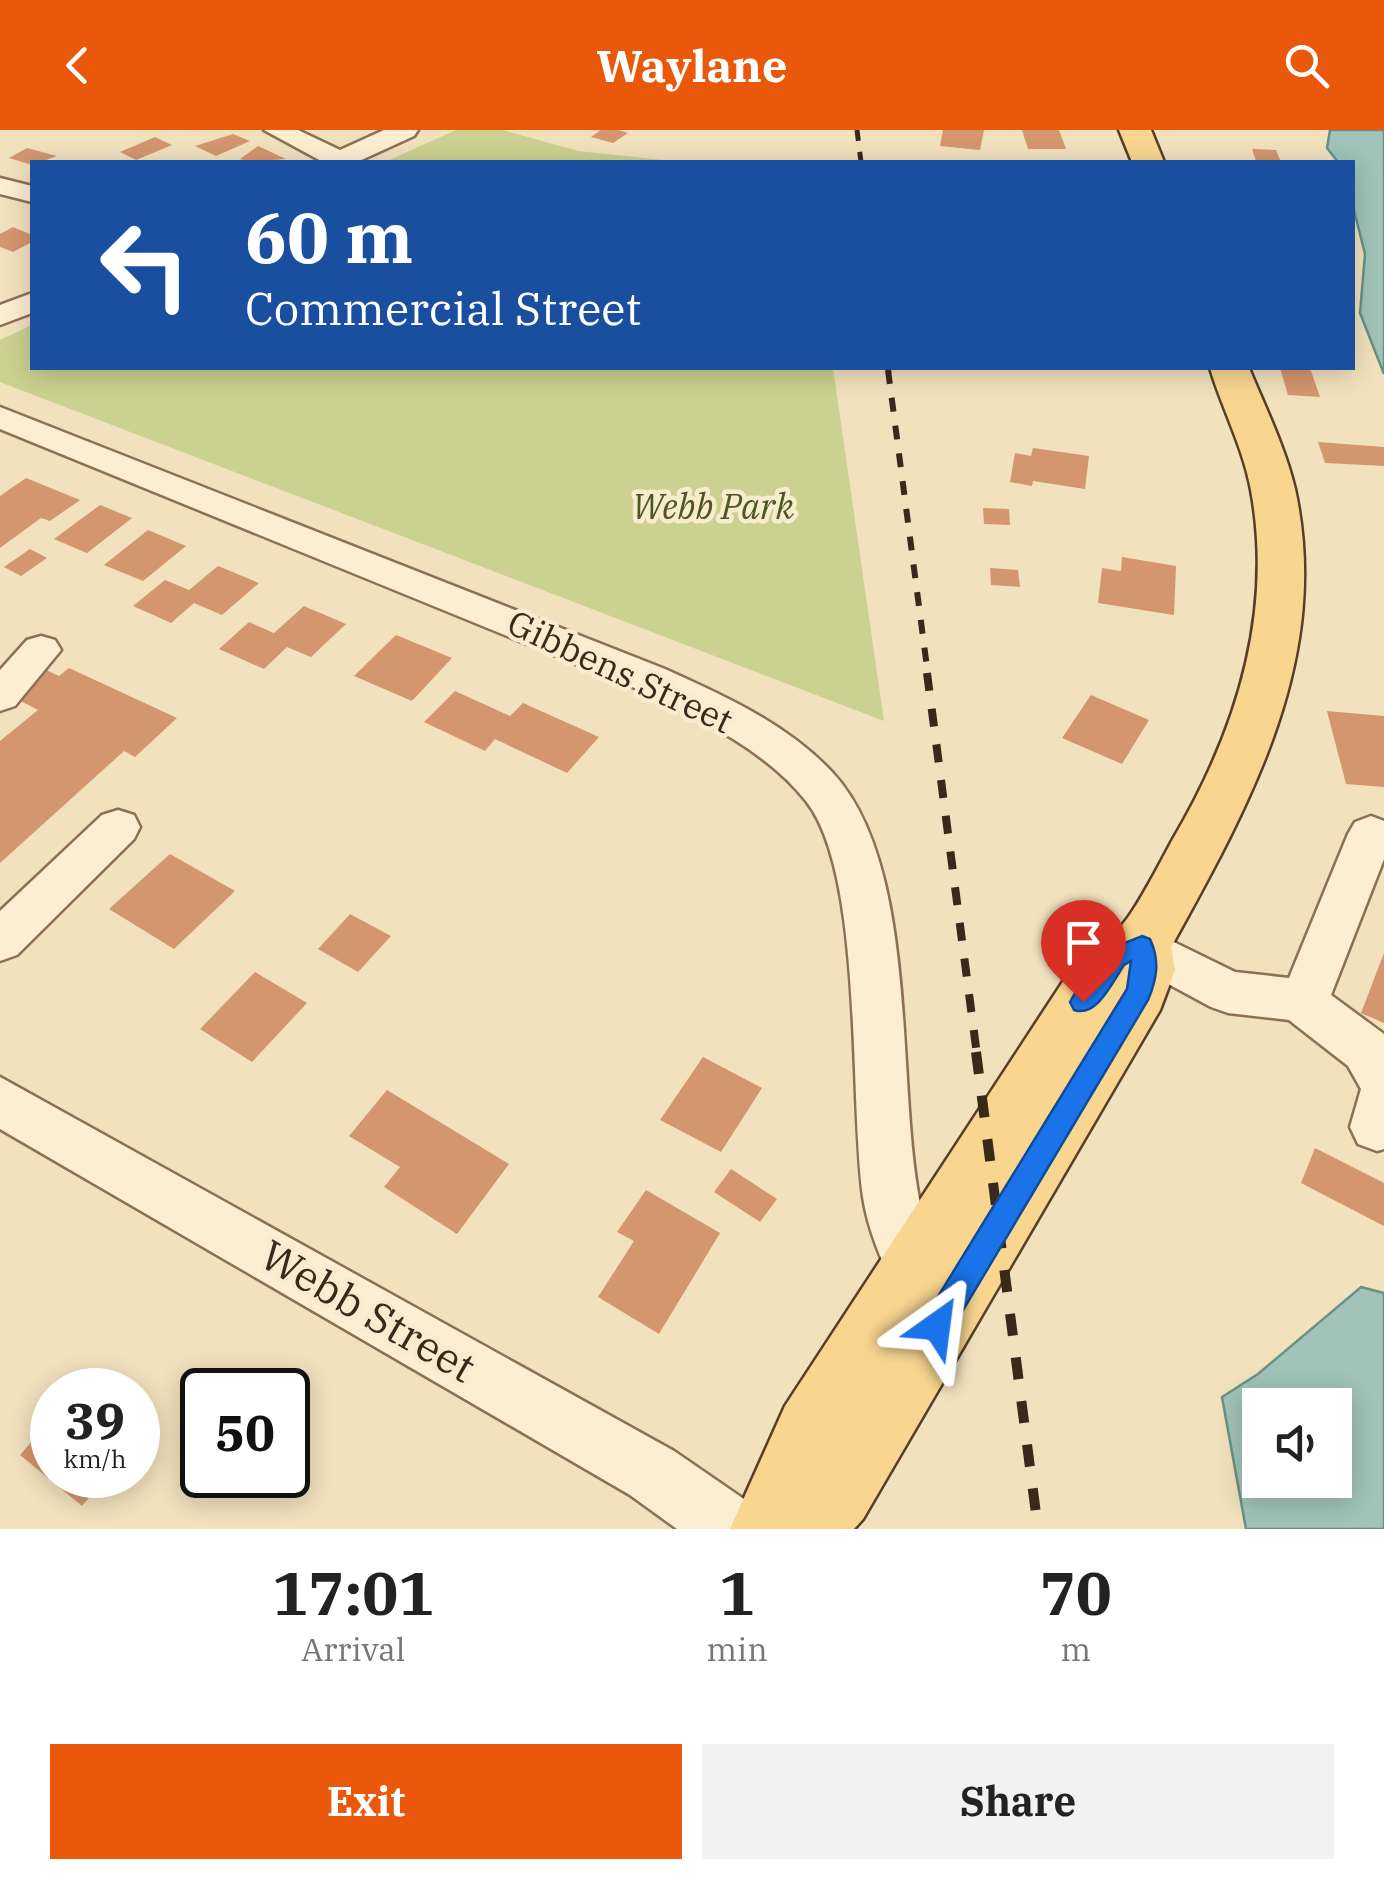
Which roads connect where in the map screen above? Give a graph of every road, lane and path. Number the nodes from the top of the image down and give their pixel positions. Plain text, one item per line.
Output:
1 (277, 130) edge
2 (405, 130) edge
3 (1135, 130) edge
4 (334, 160) edge
5 (342, 160) edge
6 (1147, 160) edge
7 (0, 186) edge
8 (30, 194) edge
9 (30, 303) edge
10 (0, 316) edge
11 (1231, 370) edge
12 (0, 417) edge
13 (41, 650) dead end
14 (0, 696) edge
15 (118, 827) dead end
16 (1371, 834) dead end
17 (0, 941) edge
18 (1142, 946) junction
19 (1300, 1000) junction
20 (0, 1101) edge
21 (1382, 1101) edge
22 (915, 1270) junction
23 (731, 1529) edge
24 (769, 1529) edge
25 (800, 1529) edge

1 - 4 street
2 - 5 street
3 - 6 main road
7 - 8 street
9 - 10 street
11 - 18 main road
12 - 22 street, Gibbens Street
13 - 14 street
15 - 17 street
16 - 19 street
18 - 19 street
18 - 22 main road
18 - 25 main road
19 - 21 street
20 - 23 street, Webb Street
22 - 24 main road

